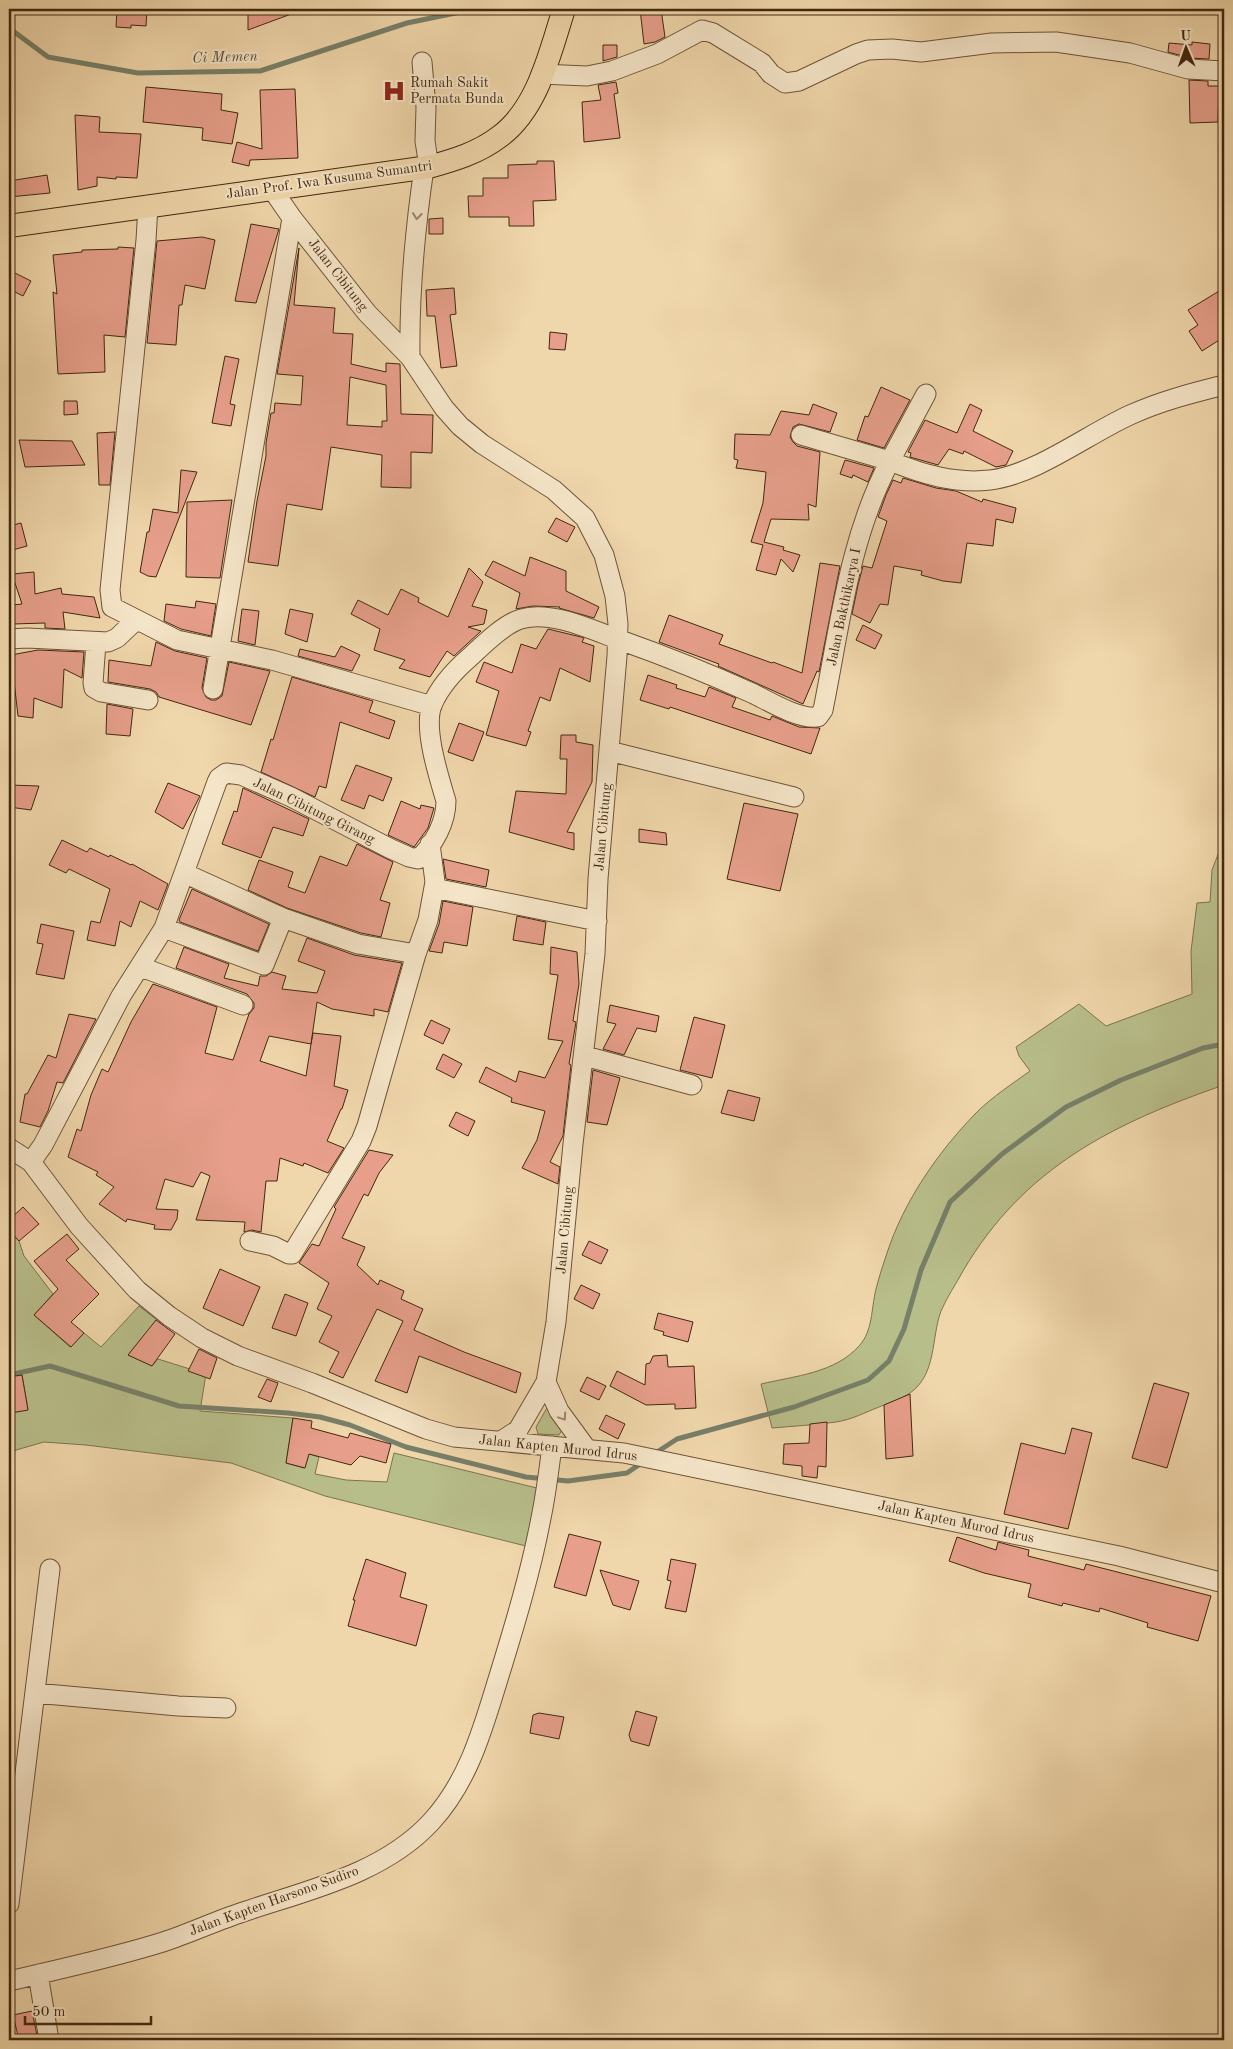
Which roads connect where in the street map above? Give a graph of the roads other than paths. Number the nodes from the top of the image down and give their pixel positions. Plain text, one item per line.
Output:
1 (564, 9) edge
2 (422, 62) dead end
3 (546, 64) junction
4 (1224, 71) edge
5 (426, 168) junction
6 (272, 189) junction
7 (148, 206) junction
8 (292, 218) junction
9 (9, 226) edge
10 (410, 357) junction
11 (1224, 385) edge
12 (926, 394) dead end
13 (801, 435) dead end
14 (890, 461) junction
15 (136, 620) junction
16 (9, 639) edge
17 (617, 639) junction
18 (96, 643) junction
19 (220, 650) junction
20 (213, 689) dead end
21 (148, 700) dead end
22 (432, 706) junction
23 (609, 751) junction
24 (794, 797) dead end
25 (430, 844) junction
26 (184, 873) junction
27 (434, 888) junction
28 (284, 918) junction
29 (597, 921) junction
30 (164, 928) junction
31 (416, 954) junction
32 (141, 967) junction
33 (243, 1005) dead end
34 (585, 1056) junction
35 (692, 1085) dead end
36 (9, 1148) edge
37 (31, 1162) junction
38 (250, 1241) dead end
39 (546, 1382) junction
40 (501, 1442) junction
41 (552, 1446) junction
42 (586, 1448) junction
43 (50, 1569) dead end
44 (1224, 1584) edge
45 (34, 1693) junction
46 (226, 1708) dead end
47 (9, 1904) edge
48 (38, 1974) junction
49 (9, 1981) edge
50 (49, 2040) edge

1 - 3 main road, Jalan Prof. Iwa Kusuma Sumantri
2 - 5 street
3 - 4 street
3 - 5 main road, Jalan Prof. Iwa Kusuma Sumantri
5 - 6 main road, Jalan Prof. Iwa Kusuma Sumantri
5 -> 10 street
6 - 7 main road, Jalan Prof. Iwa Kusuma Sumantri
6 - 8 street, Jalan Cibitung
7 - 9 main road, Jalan Prof. Iwa Kusuma Sumantri
7 - 15 street
8 - 10 street, Jalan Cibitung
8 - 19 street
10 - 17 street, Jalan Cibitung
11 - 14 street
12 - 14 street
13 - 14 street
14 - 17 street, Jalan Bakthikarya I
15 - 18 street
15 - 19 street
16 - 18 street
17 - 22 street, Jalan Cibitung Girang
17 - 23 street, Jalan Cibitung
18 - 21 street
19 - 20 street
19 - 22 street
22 - 25 street, Jalan Cibitung Girang
23 - 24 street
23 - 29 street, Jalan Cibitung
25 - 26 street, Jalan Cibitung Girang
25 - 27 street
26 - 28 street
26 - 30 street, Jalan Cibitung Girang
27 - 29 street
27 - 31 street
28 - 30 street
28 - 31 street
29 - 34 street, Jalan Cibitung
30 - 32 street, Jalan Cibitung Girang
31 - 38 street
32 - 33 street
32 - 37 street, Jalan Cibitung Girang
34 - 35 street
34 - 39 street, Jalan Cibitung
36 - 37 street, Jalan Kapten Murod Idrus
37 - 40 street, Jalan Kapten Murod Idrus
39 - 40 street
39 -> 42 street
40 - 41 street, Jalan Kapten Murod Idrus
41 - 42 street, Jalan Kapten Murod Idrus
41 - 48 street, Jalan Kapten Harsono Sudiro
42 - 44 street, Jalan Kapten Murod Idrus
43 - 45 street
45 - 46 street
45 - 47 street
48 - 49 street, Jalan Kapten Harsono Sudiro
48 - 50 street

